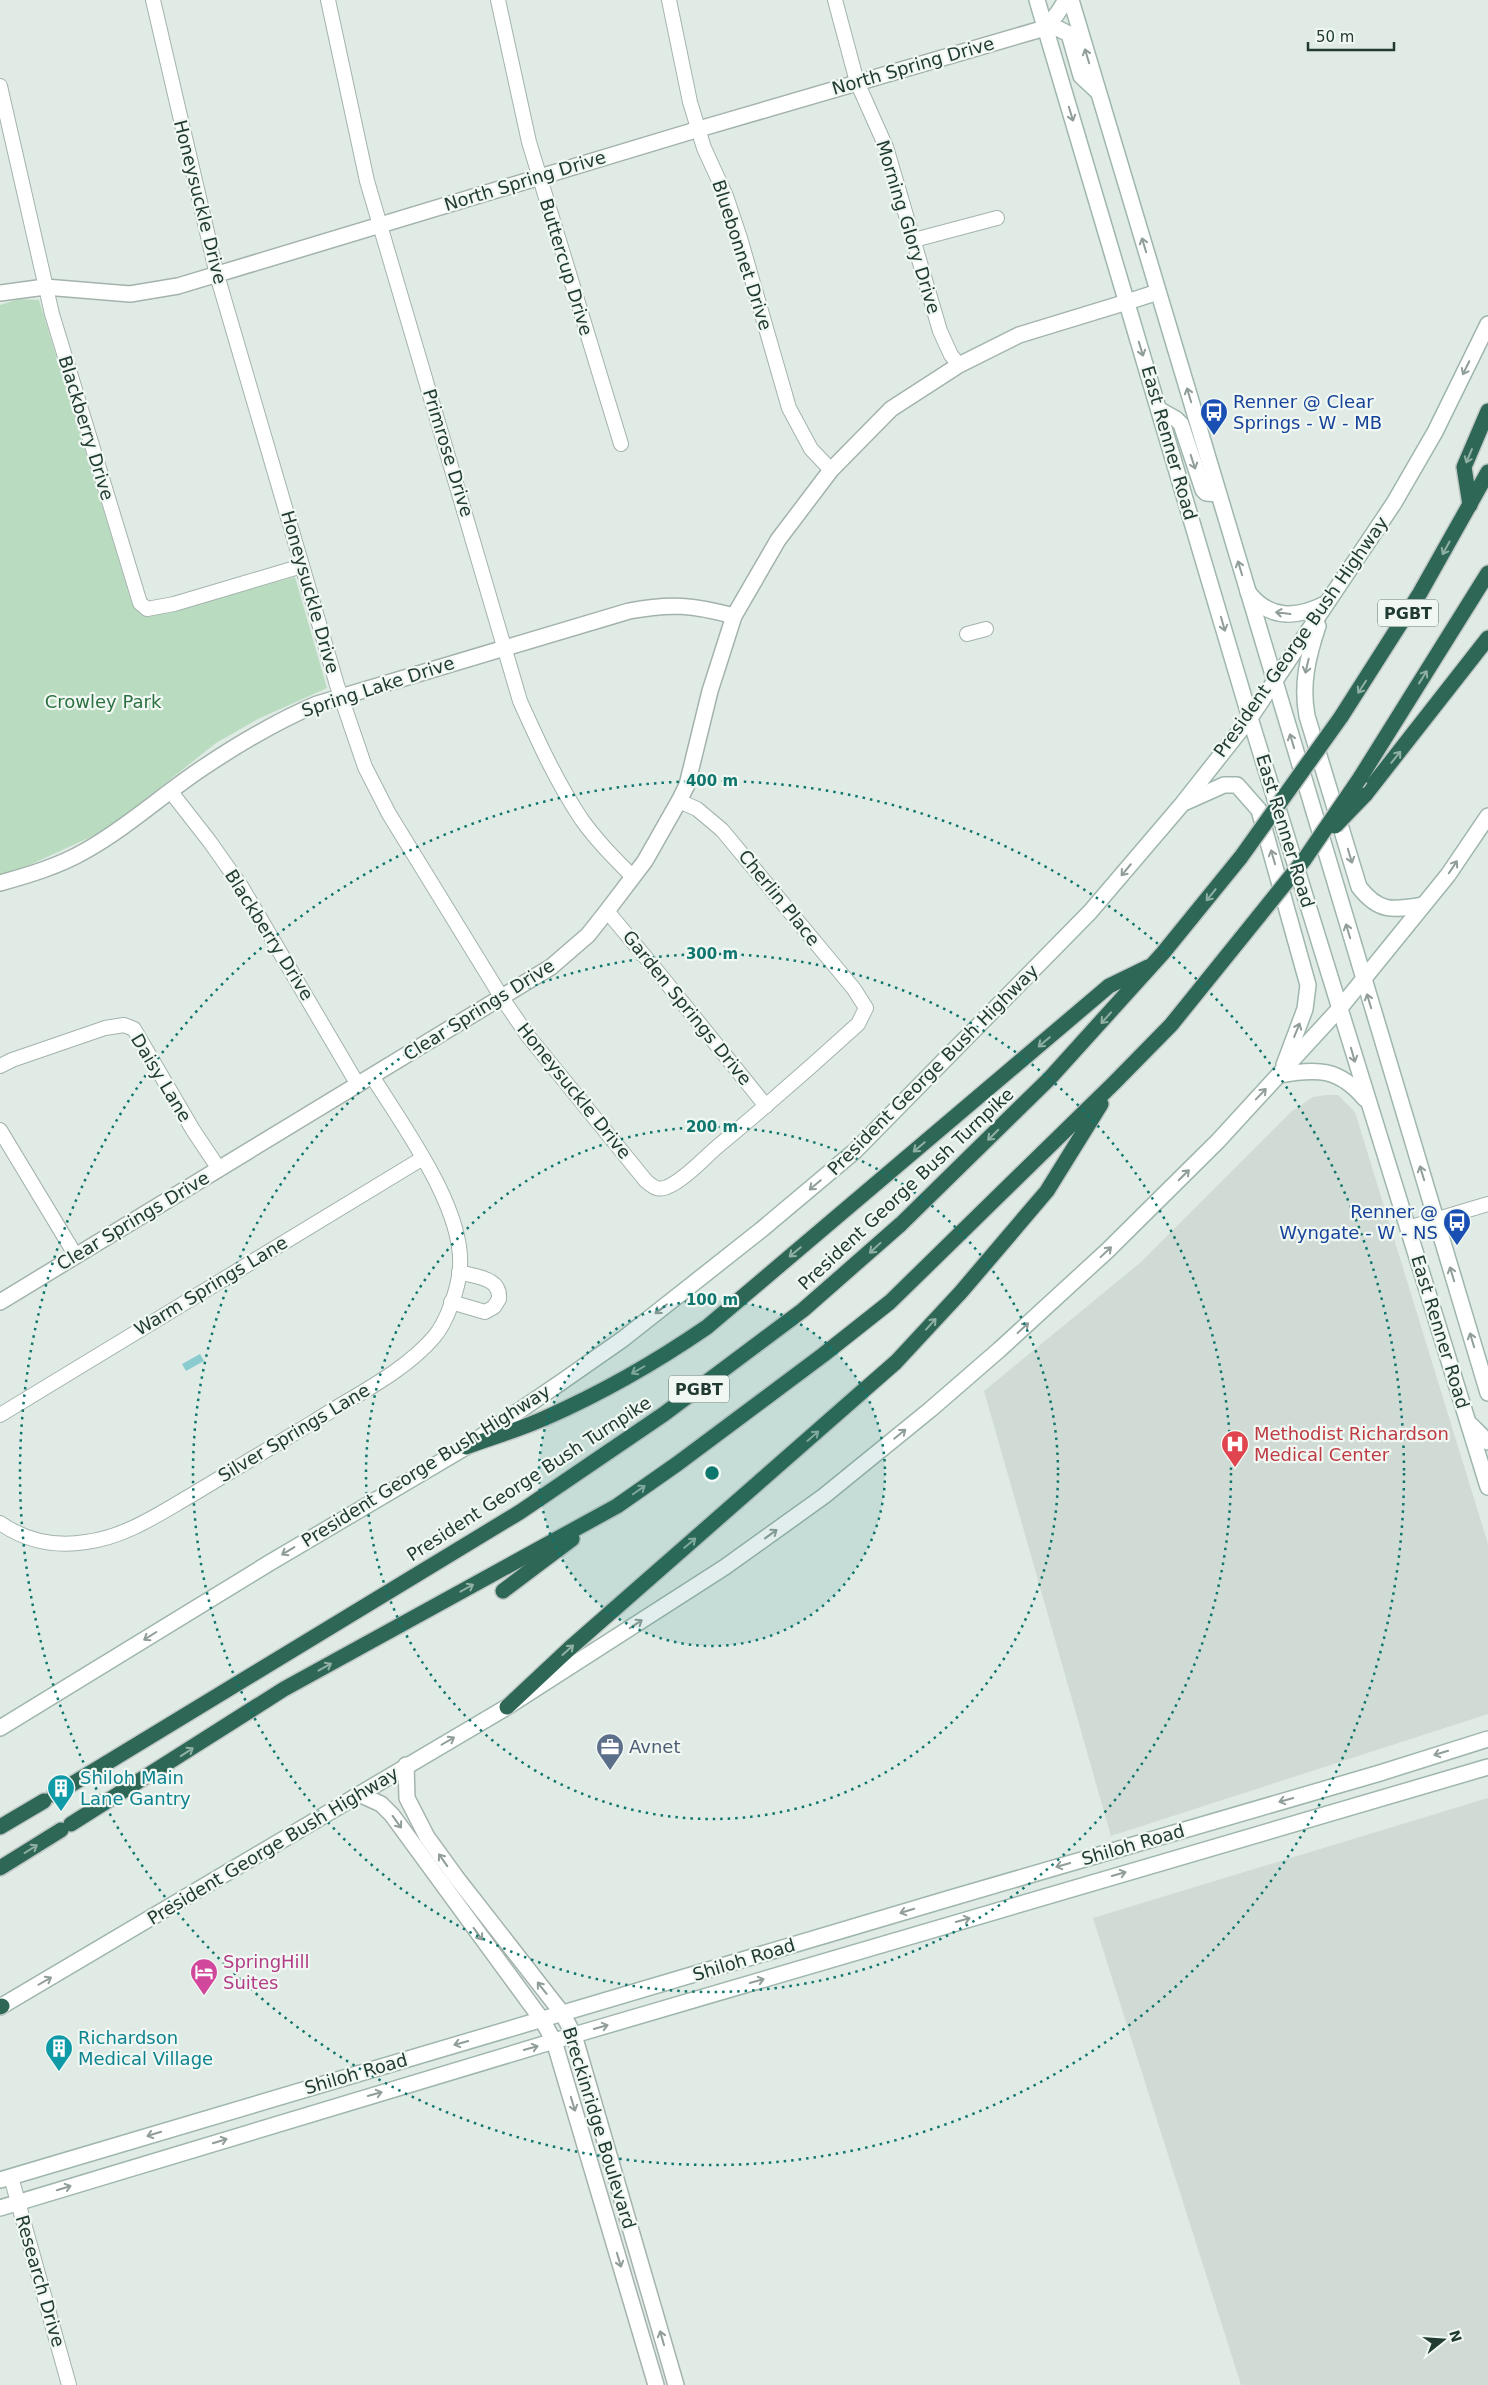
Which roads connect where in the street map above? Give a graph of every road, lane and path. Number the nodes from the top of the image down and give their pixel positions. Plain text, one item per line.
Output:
1 (153, 0) edge
2 (328, 0) edge
3 (498, 0) edge
4 (669, 0) edge
5 (835, 0) edge
6 (1037, 0) edge
7 (1066, 0) edge
8 (1071, 0) edge
9 (1045, 28) junction
10 (857, 82) junction
11 (0, 86) edge
12 (1098, 93) junction
13 (699, 129) junction
14 (539, 177) junction
15 (997, 218) dead end
16 (380, 226) junction
17 (914, 240) junction
18 (216, 275) junction
19 (45, 287) junction
20 (1158, 292) junction
21 (0, 293) edge
22 (1127, 302) junction
23 (1488, 324) edge
24 (959, 365) junction
25 (1160, 410) junction
26 (1488, 411) edge
27 (621, 444) dead end
28 (831, 470) junction
29 (1488, 472) edge
30 (1218, 494) junction
31 (1470, 505) junction
32 (302, 566) junction
33 (1488, 573) edge
34 (1247, 590) junction
35 (1326, 603) junction
36 (734, 616) junction
37 (986, 629) dead end
38 (967, 634) dead end
39 (1488, 638) edge
40 (504, 648) junction
41 (1274, 682) junction
42 (340, 696) junction
43 (1250, 718) junction
44 (171, 792) junction
45 (679, 801) junction
46 (1183, 803) junction
47 (1488, 816) edge
48 (1304, 860) junction
49 (633, 877) junction
50 (0, 884) edge
51 (1423, 905) junction
52 (607, 911) junction
53 (1154, 964) junction
54 (1362, 977) junction
55 (502, 998) junction
56 (1340, 1008) junction
57 (0, 1066) edge
58 (372, 1076) junction
59 (1279, 1076) junction
60 (1114, 1083) junction
61 (358, 1085) junction
62 (1367, 1102) junction
63 (766, 1106) junction
64 (0, 1130) edge
65 (423, 1158) junction
66 (219, 1169) junction
67 (1488, 1204) edge
68 (1436, 1220) junction
69 (1408, 1228) junction
70 (76, 1256) junction
71 (459, 1272) junction
72 (0, 1302) edge
73 (451, 1302) junction
74 (1488, 1393) edge
75 (0, 1415) edge
76 (1468, 1422) junction
77 (1488, 1442) edge
78 (466, 1446) junction
79 (1488, 1488) edge
80 (616, 1506) junction
81 (0, 1523) edge
82 (503, 1591) dead end
83 (507, 1706) junction
84 (0, 1728) edge
85 (1488, 1739) edge
86 (406, 1765) junction
87 (1488, 1767) edge
88 (1380, 1773) junction
89 (360, 1795) junction
90 (1387, 1797) junction
91 (0, 1828) edge
92 (1084, 1859) junction
93 (0, 1868) edge
94 (461, 1882) junction
95 (1084, 1885) junction
96 (450, 1894) junction
97 (1, 2006) edge
98 (562, 2013) junction
99 (542, 2020) junction
100 (574, 2035) junction
101 (554, 2041) junction
102 (281, 2096) junction
103 (288, 2119) junction
104 (6, 2179) edge
105 (18, 2203) junction
106 (0, 2208) edge
107 (69, 2385) edge
108 (656, 2385) edge
109 (676, 2385) edge

1 - 18 street, Honeysuckle Drive
2 - 16 street, Primrose Drive
3 - 14 street, Buttercup Drive
4 - 13 street, Bluebonnet Drive
5 - 10 street, Morning Glory Drive
6 - 9 main road, East Renner Road
7 - 9 main road
12 -> 8 main road, East Renner Road
9 - 10 main road, North Spring Drive
9 - 12 main road
9 -> 22 main road, East Renner Road
10 - 13 main road, North Spring Drive
10 - 17 street, Morning Glory Drive
11 - 19 street, Blackberry Drive
20 -> 12 main road, East Renner Road
13 - 14 main road, North Spring Drive
13 - 28 street, Bluebonnet Drive
14 - 16 main road, North Spring Drive
14 - 27 street, Buttercup Drive
15 - 17 street
16 - 18 main road, North Spring Drive
16 - 40 street, Primrose Drive
17 - 24 street, Morning Glory Drive
18 - 19 main road, North Spring Drive
18 - 32 street, Honeysuckle Drive
19 - 21 main road, North Spring Drive
19 - 32 street, Blackberry Drive
20 - 22 main road, Clear Springs Drive
30 -> 20 main road, East Renner Road
22 - 24 main road, Clear Springs Drive
22 -> 25 main road, East Renner Road
23 -> 35 main road, President George Bush Highway
24 - 28 main road, Clear Springs Drive
25 -> 30 main road
25 -> 43 main road, East Renner Road
26 -> 31 highway
28 - 36 main road, Clear Springs Drive
29 - 31 highway, President George Bush Turnpike / PGBT
34 -> 30 main road, East Renner Road
31 -> 53 highway, President George Bush Turnpike / PGBT, bridge
32 - 42 street, Honeysuckle Drive
48 -> 33 highway, PGBT, bridge
35 -> 34 main road
34 - 41 main road, East Renner Road
35 - 41 main road, President George Bush Highway
35 -> 51 main road
36 - 40 main road, Spring Lake Drive
36 - 45 main road, Clear Springs Drive
37 - 38 street
48 -> 39 highway, bridge
40 - 42 main road, Spring Lake Drive
40 - 49 street, Primrose Drive
41 - 43 main road, President George Bush Highway
54 -> 41 main road, East Renner Road
42 - 44 main road, Spring Lake Drive
42 - 55 street, Honeysuckle Drive
43 - 46 main road, President George Bush Highway
43 - 56 main road, East Renner Road
44 - 50 main road, Spring Lake Drive
44 - 61 street, Blackberry Drive
45 - 49 main road, Clear Springs Drive
45 - 63 street, Cherlin Place
59 -> 46 main road
46 -> 78 main road, President George Bush Highway
51 -> 47 main road, President George Bush Highway
48 - 60 highway, PGBT, bridge
49 - 52 main road, Clear Springs Drive
51 - 54 main road, President George Bush Highway
52 - 55 main road, Clear Springs Drive
52 - 63 street, Garden Springs Drive
53 -> 78 highway
53 -> 91 highway, President George Bush Turnpike / PGBT
54 - 56 main road, President George Bush Highway
68 -> 54 main road, East Renner Road
55 - 58 main road, Clear Springs Drive
55 - 63 street, Honeysuckle Drive
56 - 59 main road, President George Bush Highway
56 -> 62 main road, East Renner Road
57 - 66 street, Daisy Lane
58 - 61 main road, Clear Springs Drive
58 - 65 street, Silver Springs Lane
59 - 62 main road
83 -> 59 main road, President George Bush Highway
80 -> 60 highway, PGBT
83 -> 60 highway
61 - 66 main road, Clear Springs Drive
62 - 69 main road, East Renner Road
64 - 70 street
65 - 71 street, Silver Springs Lane
65 - 75 street, Warm Springs Lane
66 - 70 main road, Clear Springs Drive
67 - 68 street
68 - 69 street
74 -> 68 main road, East Renner Road
69 - 76 main road, East Renner Road
70 - 72 main road, Clear Springs Drive
71 - 73 street, Silver Springs Lane
71 - 73 street
73 - 81 street, Silver Springs Lane
76 - 77 main road
76 - 79 main road, East Renner Road
78 -> 84 main road, President George Bush Highway
80 - 82 highway
93 -> 80 highway, PGBT
86 -> 83 main road, President George Bush Highway
85 -> 88 main road, Shiloh Road
86 - 89 main road, President George Bush Highway
94 -> 86 main road, Breckinridge Boulevard
87 - 90 main road, Shiloh Road
88 - 90 main road
88 -> 92 main road, Shiloh Road
89 -> 96 main road, Breckinridge Boulevard
97 -> 89 main road, President George Bush Highway
95 -> 90 main road, Shiloh Road
92 - 95 main road
92 -> 98 main road, Shiloh Road
94 - 96 main road
98 -> 94 main road, Breckinridge Boulevard
100 -> 95 main road, Shiloh Road
96 -> 99 main road, Breckinridge Boulevard
98 - 99 main road, Shiloh Road
98 - 100 main road, Breckinridge Boulevard
99 - 101 main road, Breckinridge Boulevard
99 -> 102 main road, Shiloh Road
100 - 101 main road, Shiloh Road
109 -> 100 main road, Breckinridge Boulevard
103 -> 101 main road, Shiloh Road
101 -> 108 main road, Breckinridge Boulevard
102 - 103 main road
102 -> 104 main road, Shiloh Road
105 -> 103 main road, Shiloh Road
104 - 105 street, Research Drive
105 - 106 main road, Shiloh Road
105 - 107 street, Research Drive

